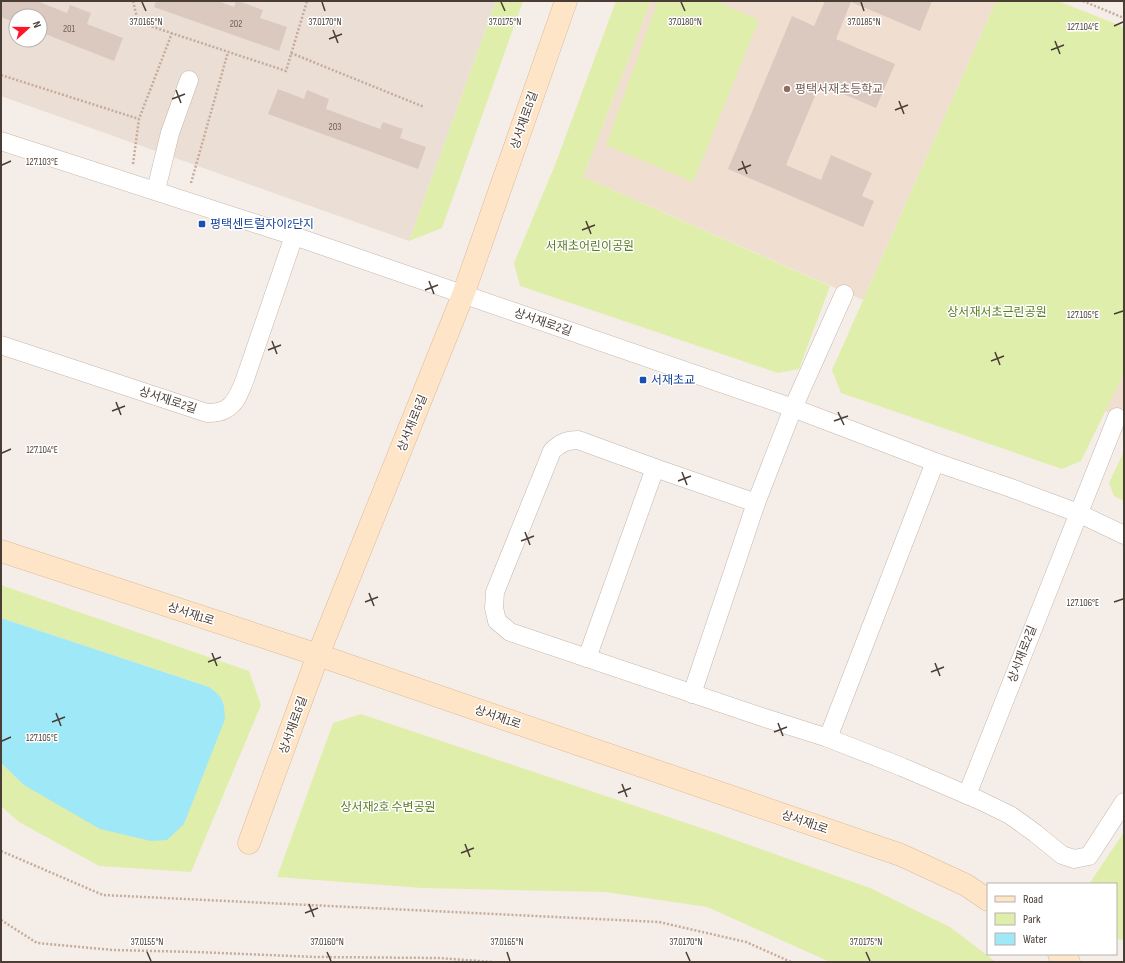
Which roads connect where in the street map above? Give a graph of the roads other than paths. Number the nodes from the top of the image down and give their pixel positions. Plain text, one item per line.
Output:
1 (566, 1) edge
2 (189, 80) dead end
3 (1, 141) edge
4 (156, 190) junction
5 (294, 236) junction
6 (844, 294) dead end
7 (463, 295) junction
8 (1, 345) edge
9 (793, 408) junction
10 (1117, 417) dead end
11 (936, 462) junction
12 (655, 468) junction
13 (756, 503) junction
14 (1078, 513) junction
15 (1124, 535) edge
16 (1, 551) edge
17 (318, 655) junction
18 (587, 658) junction
19 (692, 694) junction
20 (828, 738) junction
21 (967, 795) junction
22 (1124, 802) edge
23 (250, 843) dead end
24 (987, 899) edge
25 (1060, 955) edge
26 (1069, 962) edge

1 - 7 street, 상서재로6길
2 - 4 street
3 - 4 street, 상서재로2길
4 - 5 street, 상서재로2길
5 - 7 street, 상서재로2길
5 - 8 street, 상서재로2길
6 - 9 street
7 - 9 street, 상서재로2길
7 - 17 street, 상서재로6길
9 - 11 street, 상서재로2길
9 - 13 street
10 - 14 street
11 - 14 street, 상서재로2길
11 - 20 street
12 - 13 street
12 - 18 street
12 - 18 street
13 - 19 street
14 - 15 street, 상서재로2길
14 - 21 street, 상서재로2길
16 - 17 street, 상서재1로
17 - 23 street, 상서재로6길
17 - 24 street, 상서재1로
18 - 19 street
19 - 20 street
20 - 21 street
21 - 22 street
25 - 26 street

